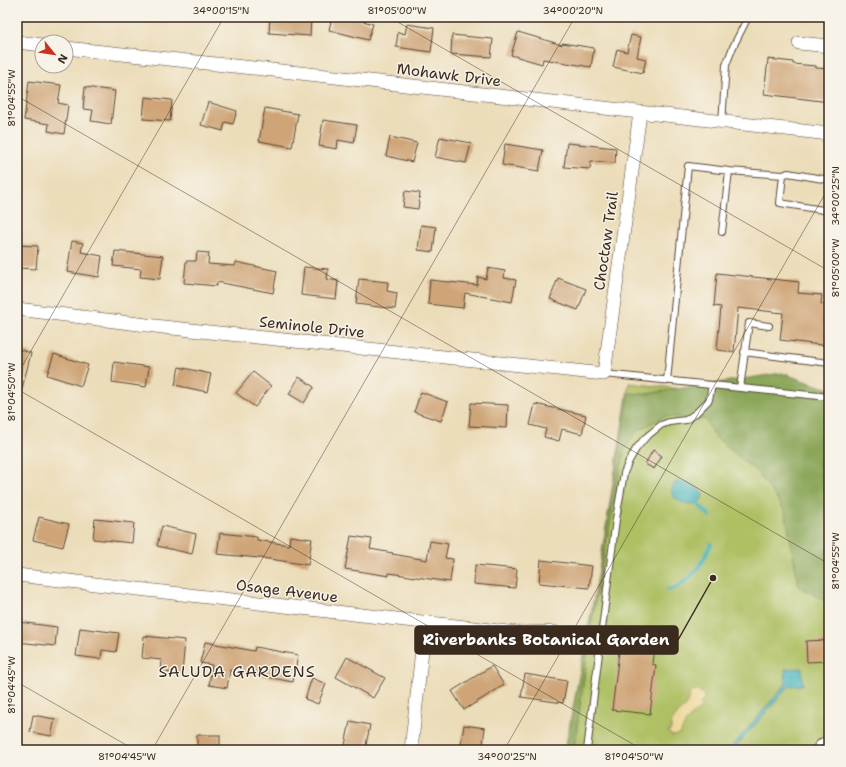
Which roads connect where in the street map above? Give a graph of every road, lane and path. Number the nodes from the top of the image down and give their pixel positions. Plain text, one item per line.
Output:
1 (748, 17) edge
2 (17, 42) edge
3 (800, 43) dead end
4 (34, 44) edge
5 (829, 46) edge
6 (74, 49) edge
7 (640, 113) junction
8 (722, 122) junction
9 (829, 134) edge
10 (729, 171) junction
11 (786, 174) junction
12 (829, 180) edge
13 (829, 211) edge
14 (722, 232) dead end
15 (17, 309) edge
16 (769, 326) dead end
17 (744, 352) junction
18 (829, 363) edge
19 (604, 374) junction
20 (667, 381) junction
21 (712, 385) junction
22 (740, 388) junction
23 (829, 397) edge
24 (17, 575) edge
25 (425, 623) junction
26 (554, 632) dead end
27 (829, 739) edge
28 (411, 750) edge
29 (587, 750) edge
30 (814, 750) edge

1 - 8 lane
2 - 4 street
3 - 5 street
6 - 7 street, Mohawk Drive
7 - 8 street, Mohawk Drive
7 - 19 street, Choctaw Trail
8 - 9 street, Mohawk Drive
10 - 11 lane
10 - 14 lane
10 - 20 lane
11 - 12 lane
11 - 13 lane
15 - 19 street, Seminole Drive
16 - 17 lane
17 - 18 lane
17 - 22 lane
19 - 20 lane
20 - 21 lane
21 - 22 lane
21 - 29 lane
22 - 23 lane
24 - 25 street, Osage Avenue
25 - 26 street, Osage Avenue
25 - 28 street
27 - 30 lane

